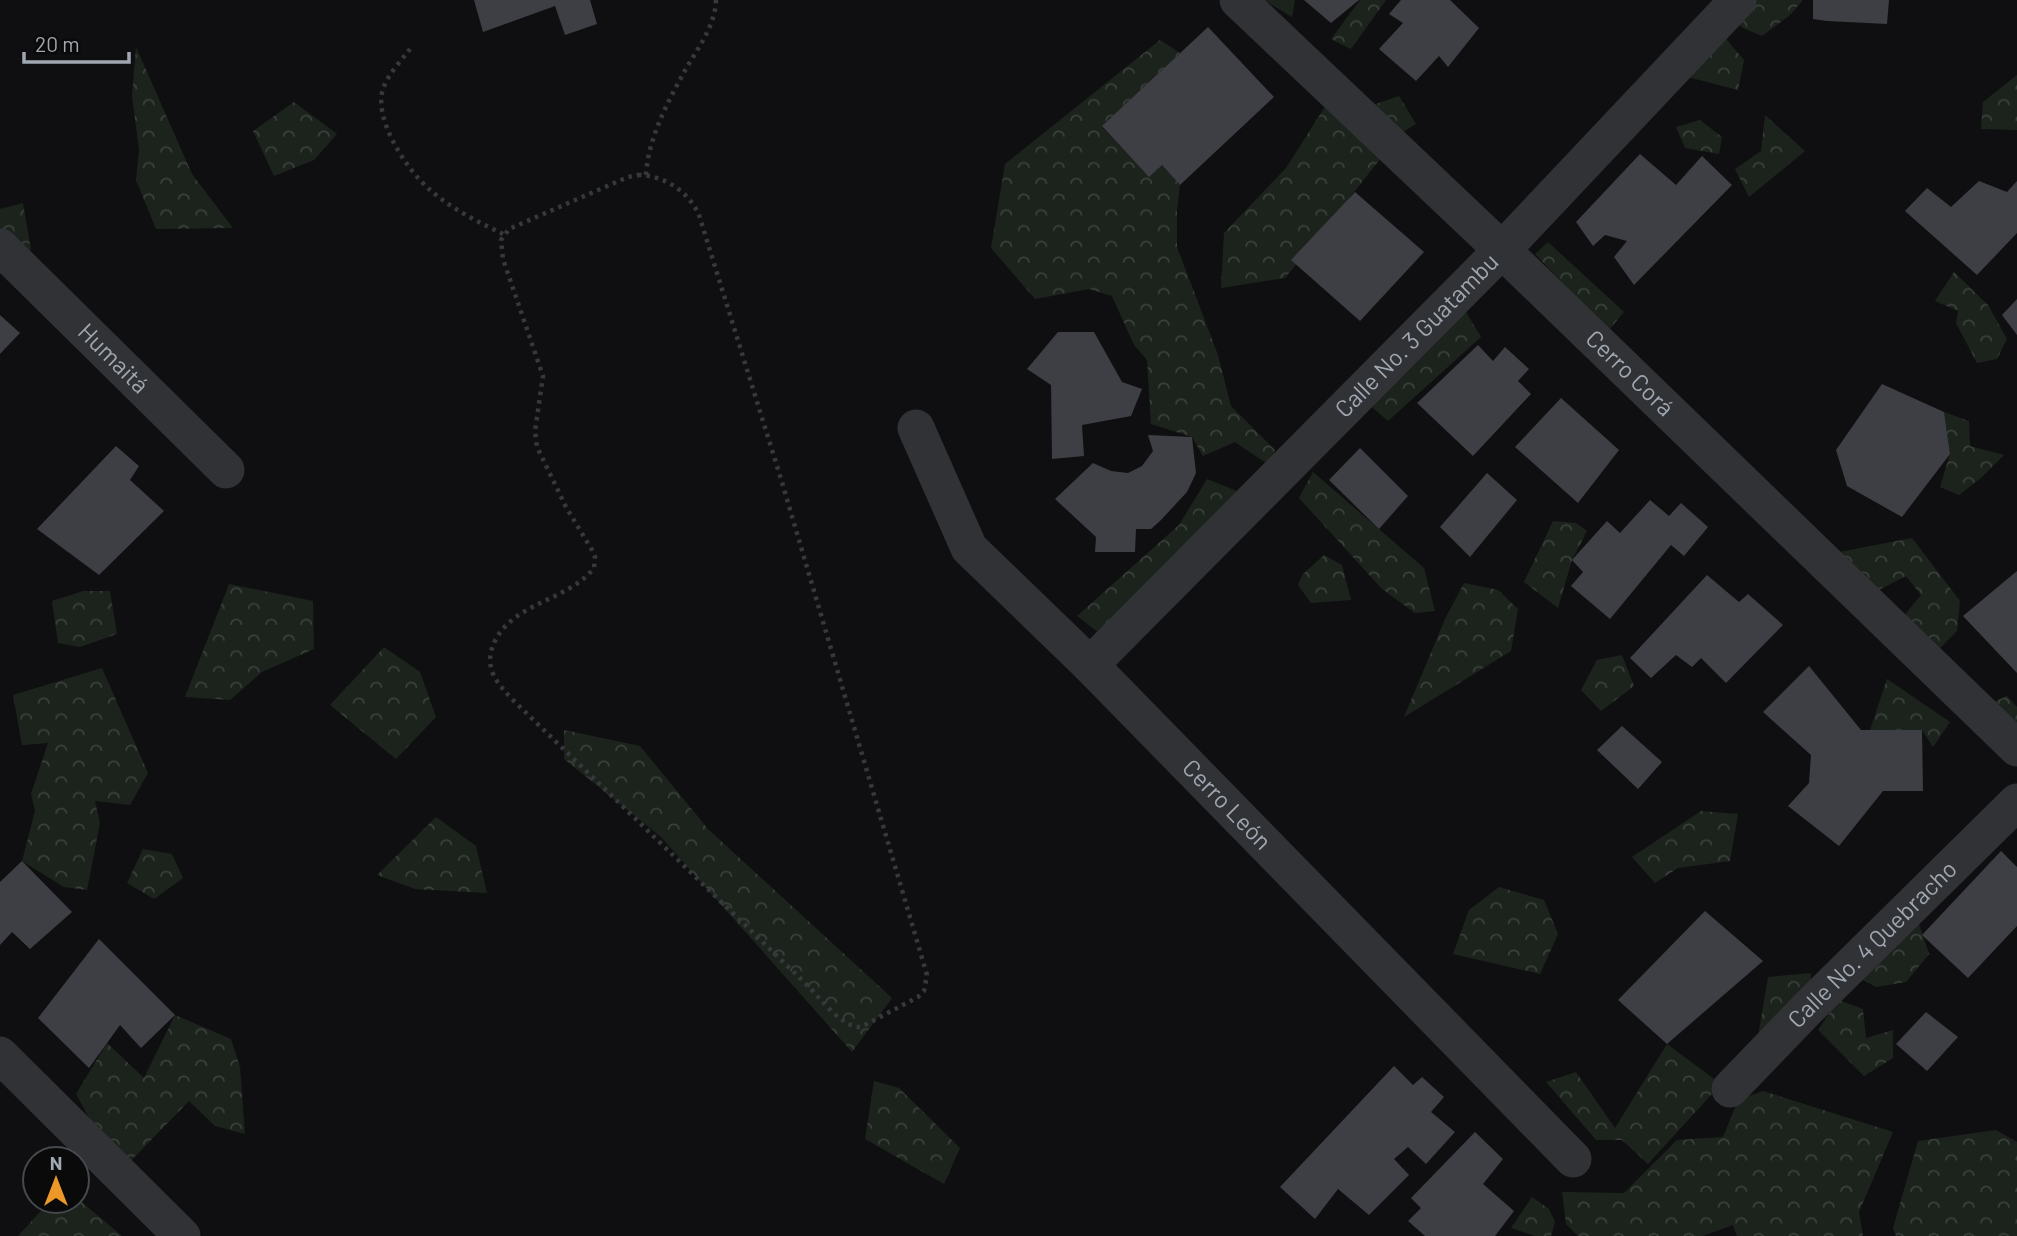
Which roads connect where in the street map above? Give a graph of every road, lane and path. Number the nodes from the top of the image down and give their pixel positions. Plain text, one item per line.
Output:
1 (716, 0) edge
2 (1238, 0) edge
3 (1738, 0) edge
4 (410, 48) dead end
5 (646, 176) junction
6 (503, 234) junction
7 (0, 247) edge
8 (1502, 250) junction
9 (916, 428) dead end
10 (226, 470) dead end
11 (1090, 665) junction
12 (2017, 748) edge
13 (2017, 802) edge
14 (0, 1055) edge
15 (1730, 1089) dead end
16 (1573, 1159) dead end
17 (182, 1236) edge

1 - 5 path
2 - 8 street, Cerro Corá
3 - 8 street, Calle No. 3 Guatambu
4 - 6 path
5 - 6 path
5 - 6 path
7 - 10 street, Humaitá
8 - 11 street, Calle No. 3 Guatambu
8 - 12 street, Cerro Corá
9 - 11 street, Cerro León
11 - 16 street, Cerro León
13 - 15 street, Calle No. 4 Quebracho
14 - 17 street

